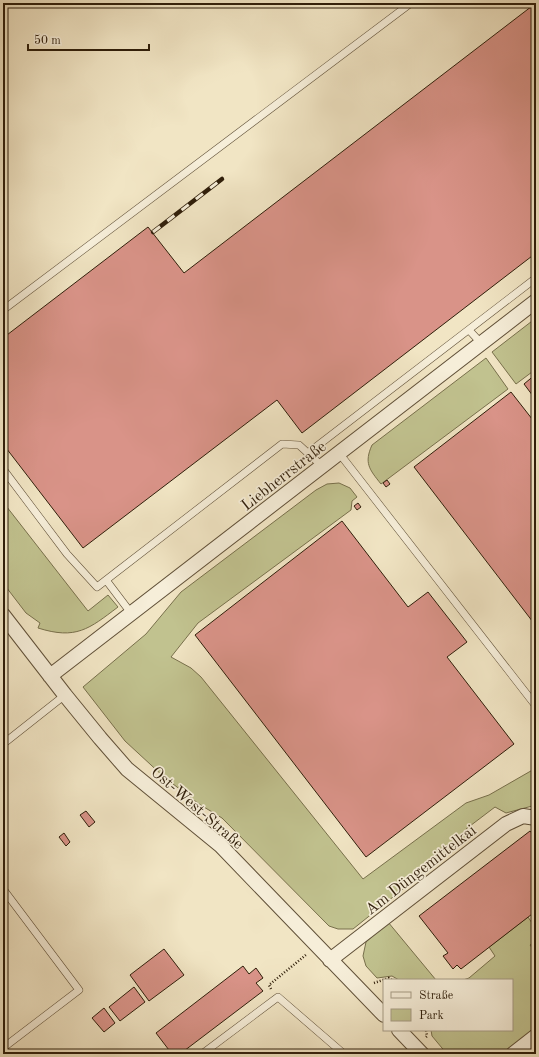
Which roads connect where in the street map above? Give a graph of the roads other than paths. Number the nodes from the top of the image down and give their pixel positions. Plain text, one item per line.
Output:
1 (411, 3) edge
2 (536, 278) edge
3 (536, 301) edge
4 (3, 310) edge
5 (469, 330) junction
6 (481, 343) junction
7 (308, 453) junction
8 (339, 453) junction
9 (322, 466) junction
10 (3, 469) edge
11 (106, 580) junction
12 (131, 613) junction
13 (3, 614) edge
14 (50, 676) junction
15 (65, 695) junction
16 (536, 706) edge
17 (3, 744) edge
18 (536, 818) edge
19 (3, 889) edge
20 (330, 960) junction
21 (383, 1014) edge
22 (400, 1031) edge
23 (536, 1036) edge
24 (3, 1048) edge
25 (415, 1052) edge
26 (202, 1054) edge
27 (344, 1054) edge
28 (513, 1054) edge

1 - 4 lane
2 - 5 lane
3 - 6 street, Liebherrstraße
5 - 6 lane
5 - 7 lane
6 - 8 street, Liebherrstraße
7 - 9 lane
7 - 11 lane
8 - 9 street, Liebherrstraße
8 - 16 lane
9 - 12 street, Liebherrstraße
10 - 11 lane
11 - 12 lane
12 - 14 street, Liebherrstraße
13 - 14 street, Ost-West-Straße
14 - 15 street, Ost-West-Straße
15 - 17 lane
15 - 20 street, Ost-West-Straße
18 - 20 street, Am Düngemittelkai
19 - 24 lane
20 - 21 street, Ost-West-Straße
22 - 25 street
23 - 28 street
26 - 27 lane

